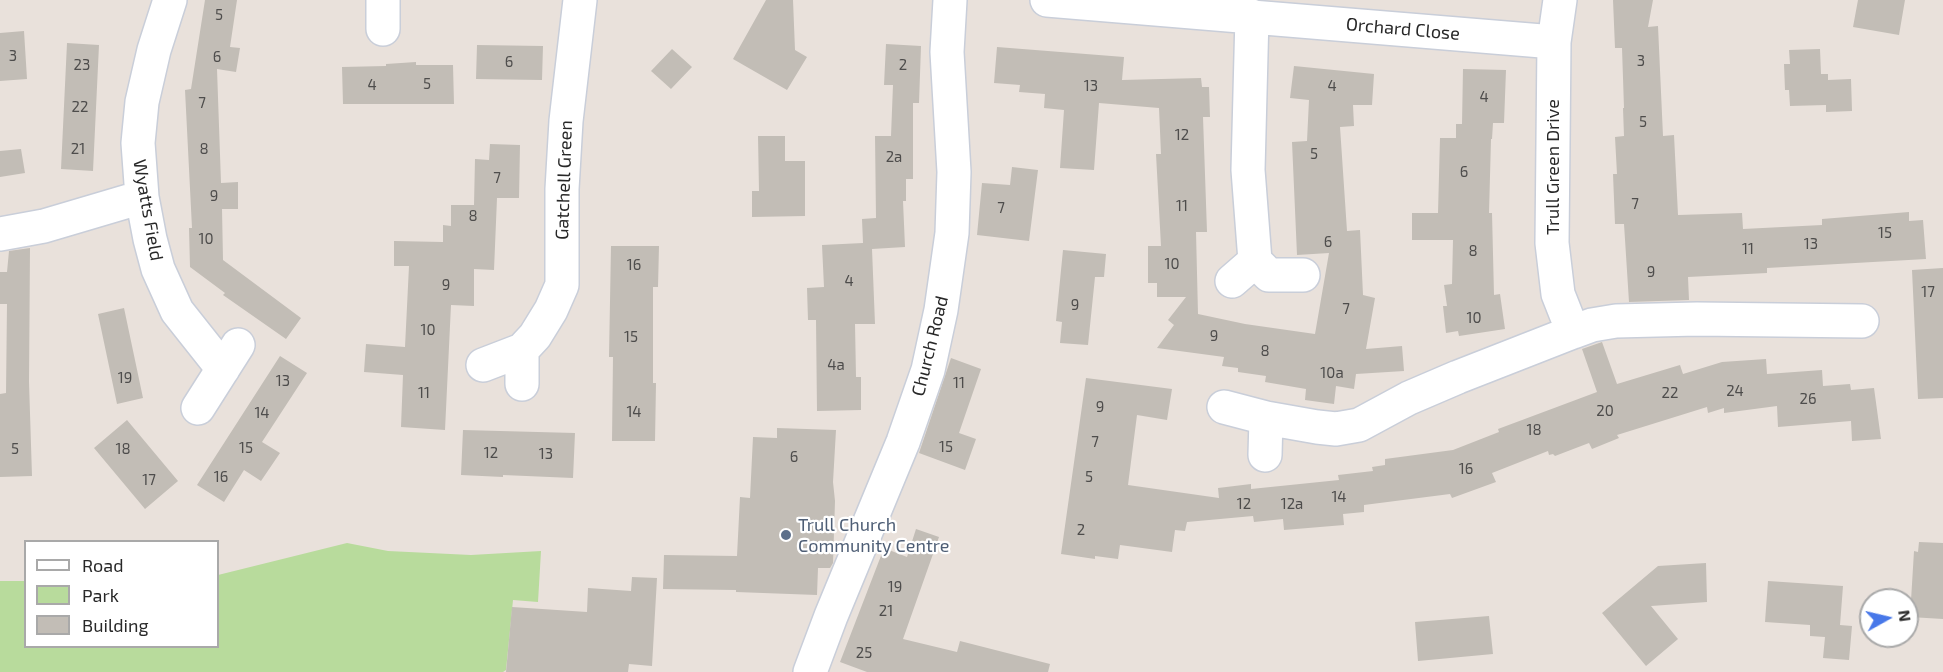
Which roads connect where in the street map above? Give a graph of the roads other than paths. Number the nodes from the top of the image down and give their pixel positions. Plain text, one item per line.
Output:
1 (170, 0) edge
2 (580, 0) edge
3 (950, 0) edge
4 (1047, 0) edge
5 (1560, 0) edge
6 (1252, 16) junction
7 (1554, 42) junction
8 (142, 197) junction
9 (0, 234) edge
10 (1303, 275) dead end
11 (1844, 330) dead end
12 (1573, 332) junction
13 (522, 350) junction
14 (483, 364) dead end
15 (522, 384) dead end
16 (1224, 407) dead end
17 (198, 408) dead end
18 (1266, 418) junction
19 (1265, 455) dead end
20 (810, 672) edge

1 - 8 street, Wyatts Field
2 - 13 street, Gatchell Green
3 - 20 street, Church Road
4 - 6 street, Orchard Close
5 - 7 street, Trull Green Drive
6 - 7 street, Orchard Close
6 - 10 street
7 - 12 street, Trull Green Drive
8 - 9 street
8 - 17 street, Wyatts Field
11 - 12 street
12 - 18 street
13 - 14 street
13 - 15 street
16 - 18 street
18 - 19 street

